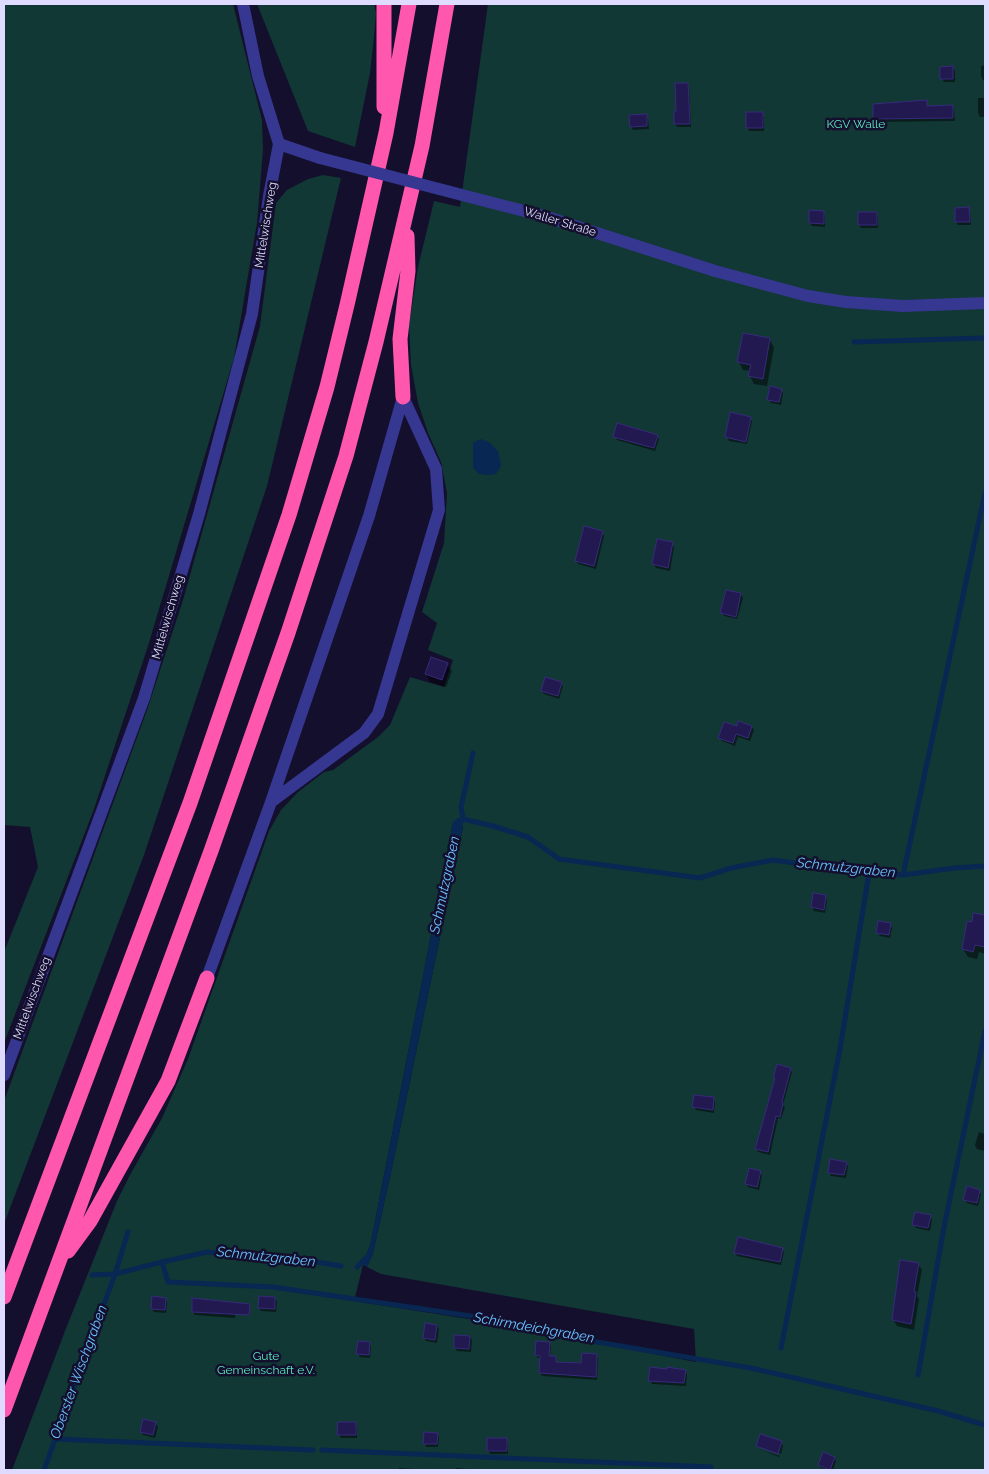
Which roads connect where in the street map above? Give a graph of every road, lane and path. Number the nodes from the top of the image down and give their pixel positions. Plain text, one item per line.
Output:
1 (243, 4) edge
2 (384, 4) edge
3 (409, 4) edge
4 (447, 4) edge
5 (386, 133) junction
6 (279, 144) junction
7 (407, 212) junction
8 (985, 303) edge
9 (403, 397) junction
10 (271, 802) junction
11 (207, 978) joint
12 (4, 1075) edge
13 (58, 1264) junction
14 (4, 1297) edge
15 (4, 1410) edge

1 - 6 street
2 - 5 highway
3 - 5 highway
4 - 7 highway
5 - 14 highway
6 - 8 street, Waller Straße, bridge
6 - 12 street, Mittelwischweg
7 - 9 highway
7 - 13 highway
9 - 10 street
9 - 10 street
10 - 11 street
11 - 13 highway
13 - 15 highway

